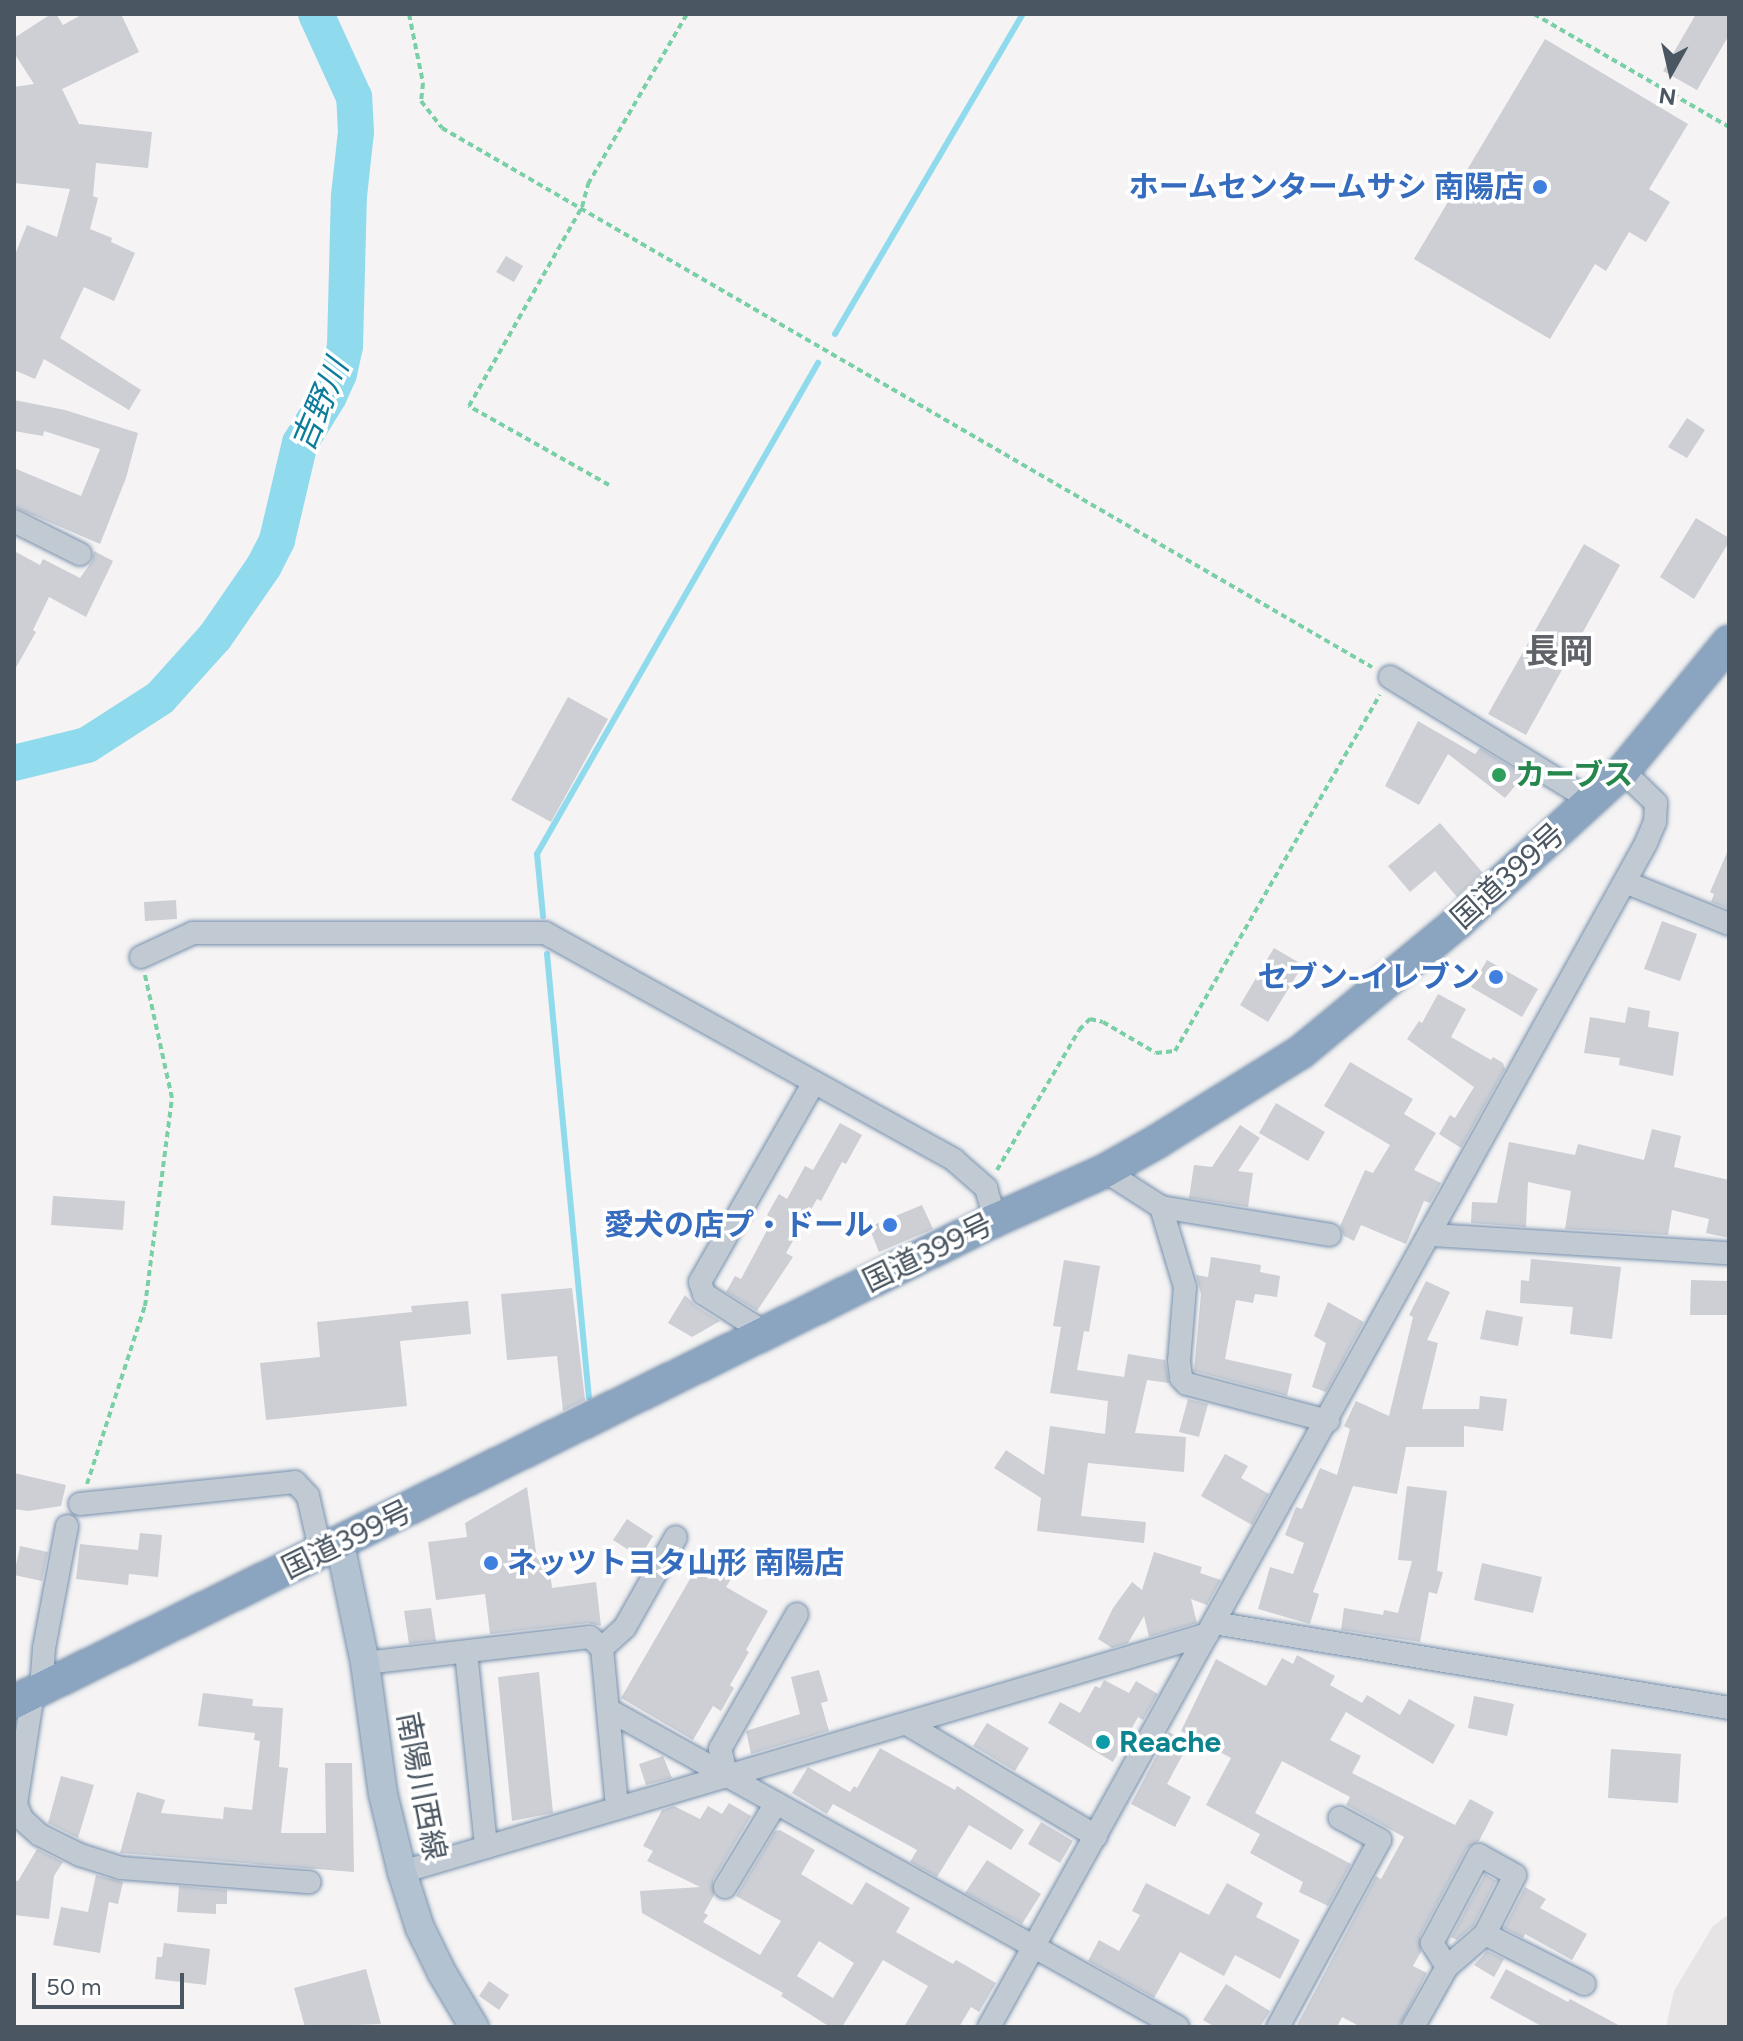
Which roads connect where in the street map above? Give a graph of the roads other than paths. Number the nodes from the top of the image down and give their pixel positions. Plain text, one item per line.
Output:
1 (14, 521) edge
2 (80, 554) dead end
3 (1723, 661) edge
4 (1390, 677) road end
5 (1623, 771) junction
6 (1592, 801) junction
7 (1625, 882) junction
8 (1729, 924) edge
9 (141, 957) road end
10 (814, 1082) junction
11 (1105, 1171) junction
12 (1161, 1207) junction
13 (995, 1220) junction
14 (1330, 1235) dead end
15 (1431, 1235) junction
16 (1729, 1253) edge
17 (767, 1334) junction
18 (1328, 1421) junction
19 (80, 1504) road end
20 (67, 1526) dead end
21 (676, 1537) dead end
22 (331, 1549) junction
23 (797, 1614) dead end
24 (1211, 1628) junction
25 (602, 1648) junction
26 (466, 1652) junction
27 (365, 1663) junction
28 (29, 1694) edge
29 (1729, 1708) edge
30 (609, 1710) junction
31 (907, 1724) junction
32 (726, 1774) junction
33 (776, 1803) junction
34 (617, 1807) junction
35 (1340, 1818) dead end
36 (1096, 1836) junction
37 (486, 1847) junction
38 (402, 1872) junction
39 (309, 1882) dead end
40 (725, 1887) dead end
41 (1485, 1934) junction
42 (1033, 1948) junction
43 (1447, 1967) junction
44 (1584, 1984) dead end
45 (474, 2027) edge
46 (989, 2027) edge
47 (1178, 2027) edge
48 (1278, 2027) edge
49 (1413, 2027) edge

1 - 2 street
3 - 5 highway, 国道399号
4 - 6 street
5 - 6 highway, 国道399号
5 - 7 street
6 - 11 highway, 国道399号
7 - 8 street
7 - 15 street
9 - 10 street
10 - 13 street
10 - 17 street
11 - 12 street
11 - 13 highway, 国道399号
12 - 14 street
12 - 18 street
13 - 17 highway, 国道399号
15 - 16 street
15 - 18 street
17 - 22 highway, 国道399号
18 - 24 street
19 - 22 street
20 - 28 street
21 - 25 street
22 - 27 main road, 南陽川西線
22 - 28 highway, 国道399号
23 - 32 street
24 - 29 street
24 - 31 street
24 - 36 street
25 - 26 street
25 - 30 street
26 - 27 street
26 - 37 street
27 - 38 main road, 南陽川西線
28 - 39 street
30 - 32 street
30 - 34 street
31 - 32 street
31 - 36 street
32 - 33 street
32 - 34 street
33 - 40 street
33 - 42 street
34 - 37 street
35 - 48 street
36 - 42 street
37 - 38 street
38 - 45 main road, 南陽川西線
41 - 43 street
41 - 43 street
41 - 44 street
42 - 46 street
42 - 47 street
43 - 49 street

